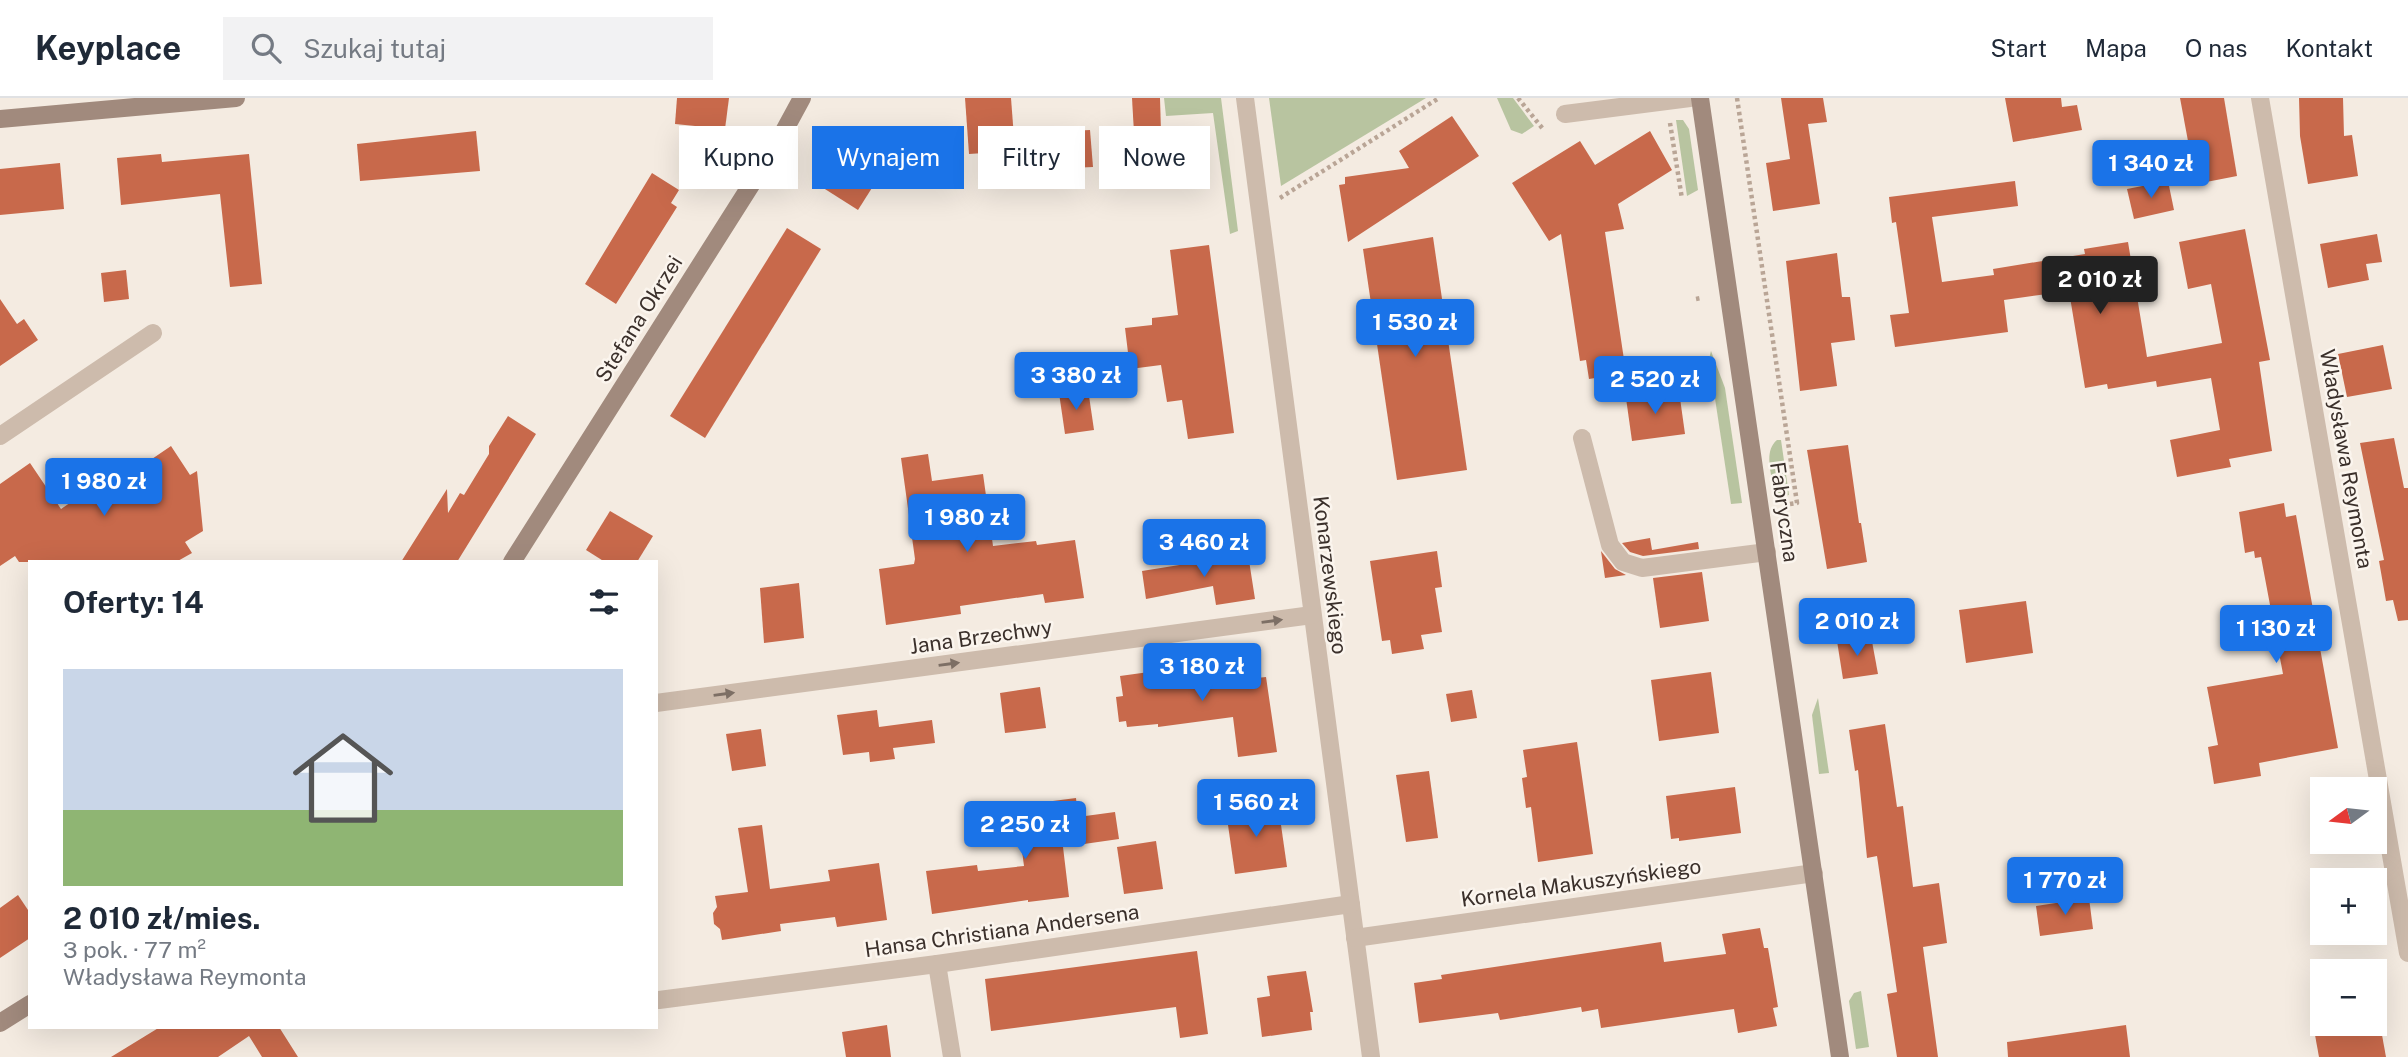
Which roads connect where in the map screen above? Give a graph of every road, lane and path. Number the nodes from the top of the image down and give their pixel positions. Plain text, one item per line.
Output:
1 (236, 98) edge
2 (802, 98) edge
3 (1245, 98) edge
4 (1439, 98) edge
5 (1690, 98) edge
6 (1700, 98) edge
7 (1737, 98) edge
8 (2260, 98) edge
9 (1565, 114) dead end
10 (0, 119) edge
11 (1670, 119) dead end
12 (1279, 199) dead end
13 (1682, 200) dead end
14 (153, 333) dead end
15 (0, 436) edge
16 (1582, 438) dead end
17 (1778, 505) dead end
18 (1767, 552) junction
19 (513, 560) edge
20 (1312, 615) junction
21 (658, 704) edge
22 (1814, 873) junction
23 (1350, 904) junction
24 (1355, 937) junction
25 (2408, 953) edge
26 (937, 964) junction
27 (659, 1000) dead end
28 (28, 1004) edge
29 (0, 1023) edge
30 (952, 1057) edge
31 (1371, 1057) edge
32 (1840, 1057) edge

1 - 10 street
2 - 19 street, Stefana Okrzei
3 - 20 street, Konarzewskiego
4 - 12 path
5 - 9 street
6 - 18 street, Fabryczna
7 - 17 path
8 - 25 street, Władysława Reymonta
11 - 13 path
14 - 15 street
16 - 18 street
18 - 22 street, Fabryczna
21 -> 20 street, Jana Brzechwy
20 - 23 street, Konarzewskiego
22 - 24 street, Kornela Makuszyńskiego
22 - 32 street, Fabryczna
23 - 24 street, Konarzewskiego
23 - 26 street, Hansa Christiana Andersena
24 - 31 street, Konarzewskiego
26 - 27 street, Hansa Christiana Andersena
26 - 30 street
28 - 29 street

